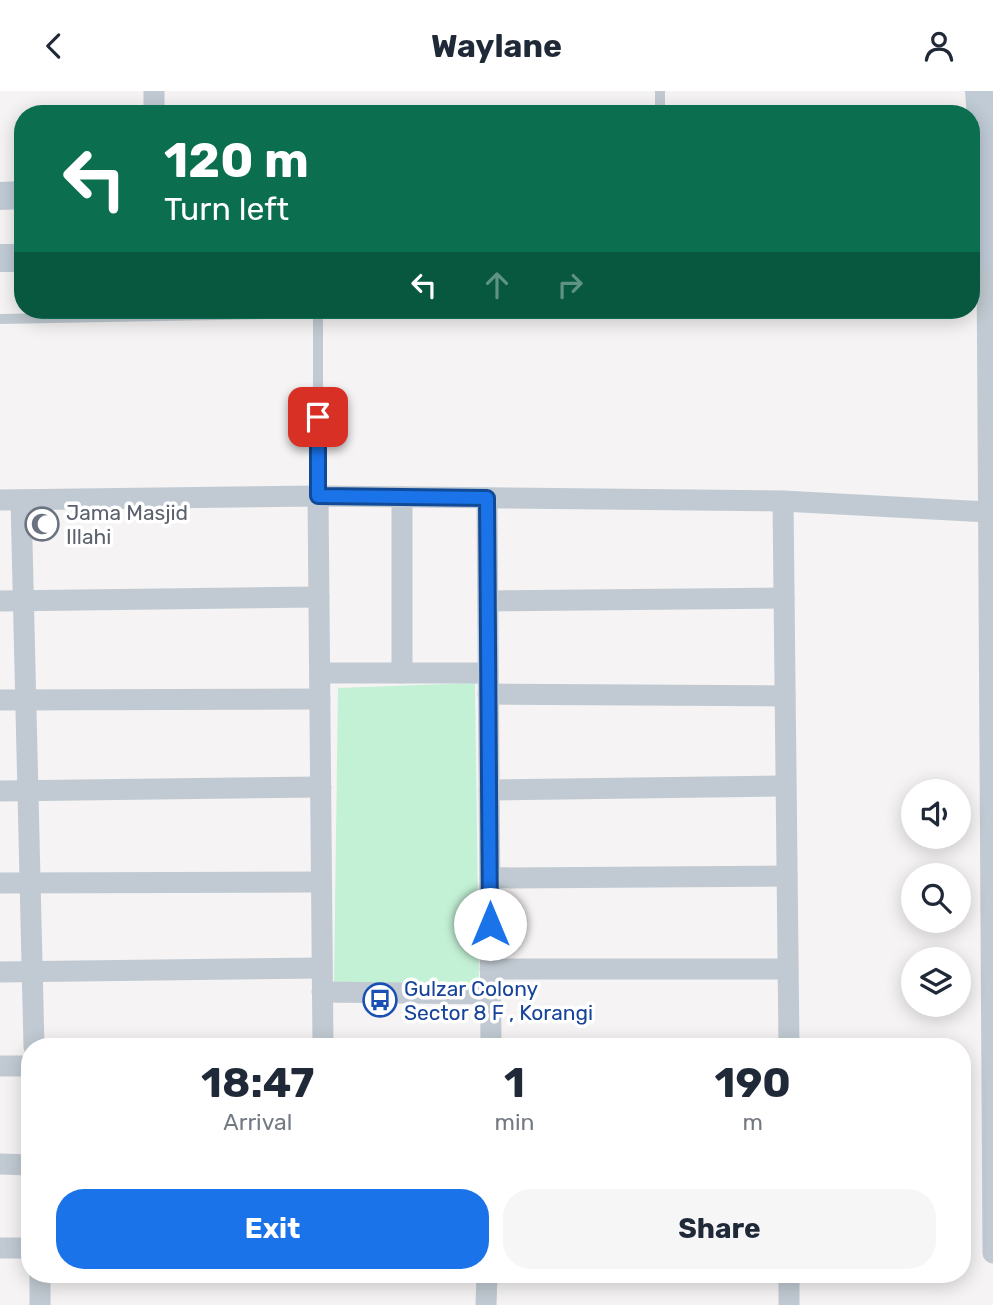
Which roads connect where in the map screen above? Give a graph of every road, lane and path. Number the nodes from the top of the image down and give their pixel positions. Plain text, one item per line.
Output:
1 (980, 206) edge
2 (984, 257) edge
3 (318, 319) edge
4 (318, 496) junction
5 (402, 496) junction
6 (487, 498) junction
7 (11, 500) edge
8 (783, 501) junction
9 (988, 512) junction
10 (319, 597) junction
11 (784, 598) junction
12 (0, 601) edge
13 (24, 601) junction
14 (488, 601) junction
15 (320, 673) junction
16 (402, 673) junction
17 (488, 683) junction
18 (785, 696) junction
19 (320, 699) junction
20 (0, 700) edge
21 (26, 700) junction
22 (786, 786) junction
23 (321, 787) junction
24 (489, 790) junction
25 (0, 791) edge
26 (28, 791) junction
27 (788, 876) junction
28 (489, 878) junction
29 (321, 882) junction
30 (0, 883) edge
31 (30, 883) junction
32 (322, 968) junction
33 (490, 969) junction
34 (789, 969) junction
35 (32, 971) junction
36 (0, 972) edge
37 (322, 992) junction
38 (490, 993) junction
39 (34, 1038) edge
40 (323, 1038) edge
41 (491, 1038) edge
42 (789, 1038) edge
43 (0, 1066) edge
44 (21, 1066) edge
45 (0, 1164) edge
46 (21, 1164) edge
47 (0, 1248) edge
48 (21, 1248) edge
49 (993, 1253) edge
50 (40, 1283) edge
51 (487, 1283) edge
52 (789, 1283) edge
53 (40, 1305) edge
54 (486, 1305) edge
55 (789, 1305) edge

1 - 2 street
2 - 9 street
3 - 4 lane
4 - 5 street
4 - 7 street
4 - 10 street
5 - 6 street
5 - 16 street
6 - 8 street
6 - 14 street
7 - 13 street
8 - 9 street
8 - 11 street
9 - 49 street
10 - 13 street
10 - 15 street
11 - 14 street
11 - 18 street
12 - 13 street
13 - 21 street
14 - 17 street
15 - 16 street
15 - 19 street
16 - 17 street
17 - 18 street
17 - 24 street
18 - 22 street
19 - 21 street
19 - 23 street
20 - 21 street
21 - 26 street
22 - 24 street
22 - 27 street
23 - 26 street
23 - 29 street
24 - 28 street
25 - 26 street
26 - 31 street
27 - 28 street
27 - 34 street
28 - 33 street
29 - 31 street
29 - 32 street
30 - 31 street
31 - 35 street
32 - 35 street
32 - 37 street
33 - 34 street
33 - 38 street
34 - 42 street
35 - 36 street
35 - 39 street
37 - 38 street
37 - 40 street
38 - 41 street
43 - 44 street
45 - 46 street
47 - 48 street
50 - 53 street
51 - 54 street
52 - 55 street

